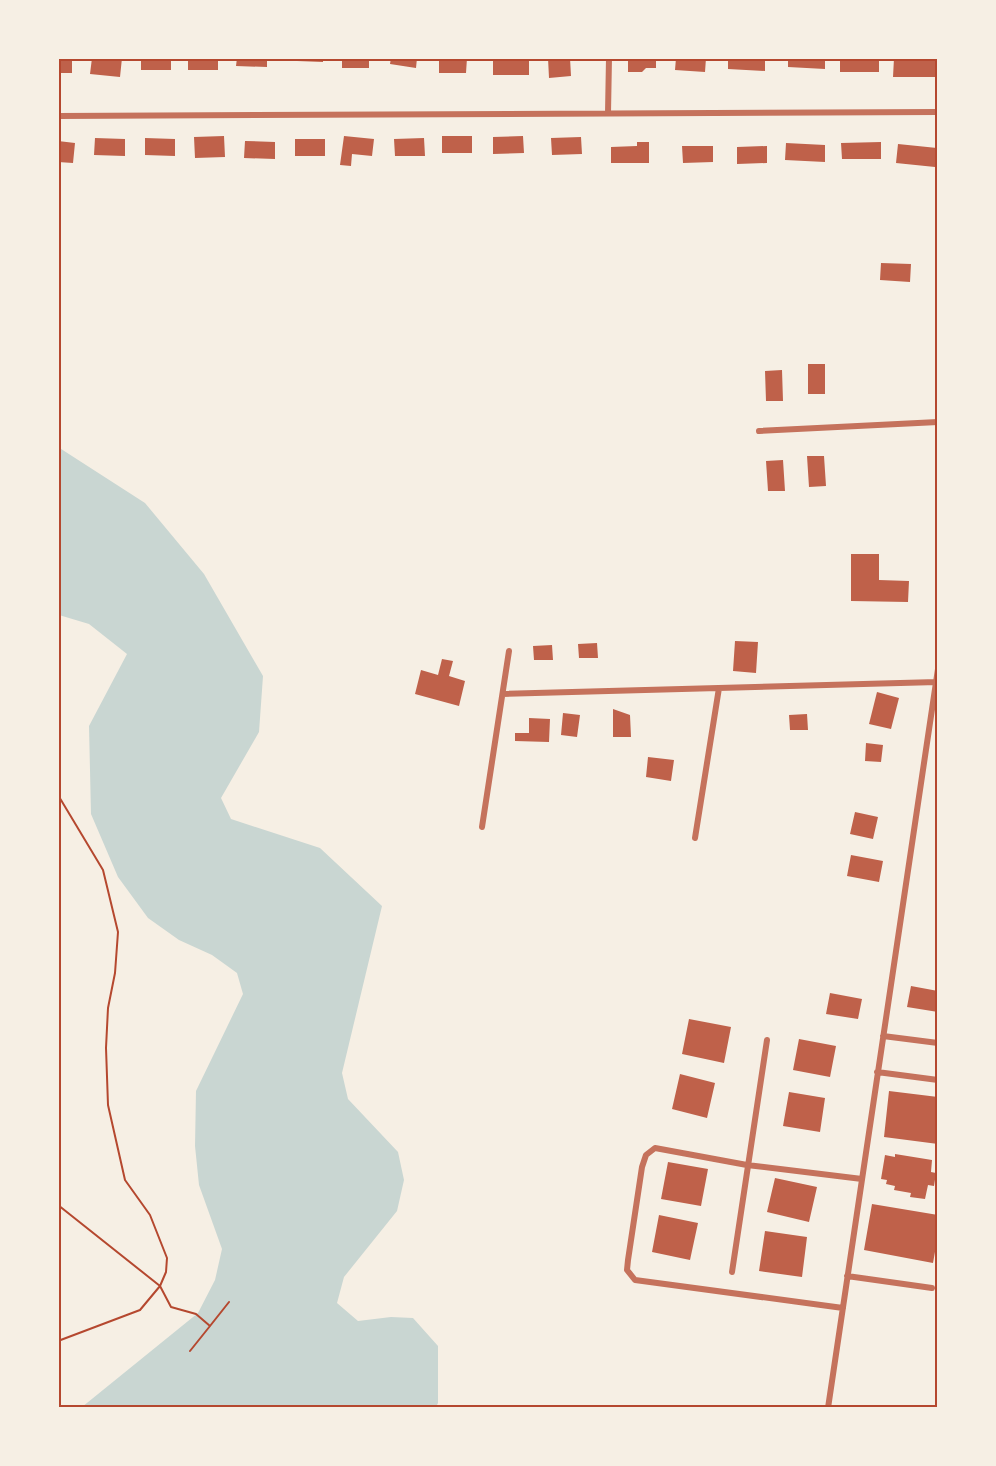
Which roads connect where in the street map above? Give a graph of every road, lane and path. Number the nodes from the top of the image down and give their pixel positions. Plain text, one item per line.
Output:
1 (609, 58) edge
2 (938, 112) edge
3 (608, 113) junction
4 (58, 116) edge
5 (938, 422) edge
6 (759, 431) dead end
7 (509, 651) dead end
8 (938, 669) edge
9 (937, 682) edge
10 (718, 688) junction
11 (503, 694) junction
12 (58, 795) edge
13 (482, 827) dead end
14 (695, 838) dead end
15 (883, 1036) junction
16 (767, 1040) dead end
17 (938, 1043) edge
18 (878, 1072) junction
19 (938, 1080) edge
20 (747, 1165) junction
21 (862, 1179) junction
22 (58, 1205) edge
23 (732, 1272) dead end
24 (848, 1276) junction
25 (160, 1286) junction
26 (932, 1288) dead end
27 (229, 1302) dead end
28 (843, 1308) junction
29 (210, 1326) junction
30 (58, 1341) edge
31 (190, 1351) dead end
32 (828, 1407) edge

1 - 3 street
2 - 3 street
3 - 4 street
5 - 6 street
7 - 11 street
8 - 9 street
9 - 10 street
9 - 15 street
10 - 11 street
10 - 14 street
11 - 13 street
12 - 25 path
15 - 17 street
15 - 18 street
16 - 20 street
18 - 19 street
18 - 21 street
20 - 21 street
20 - 23 street
20 - 28 street
21 - 24 street
22 - 25 path
24 - 26 street
24 - 28 street
25 - 29 path
25 - 30 path
27 - 29 path
28 - 32 street
29 - 31 path

